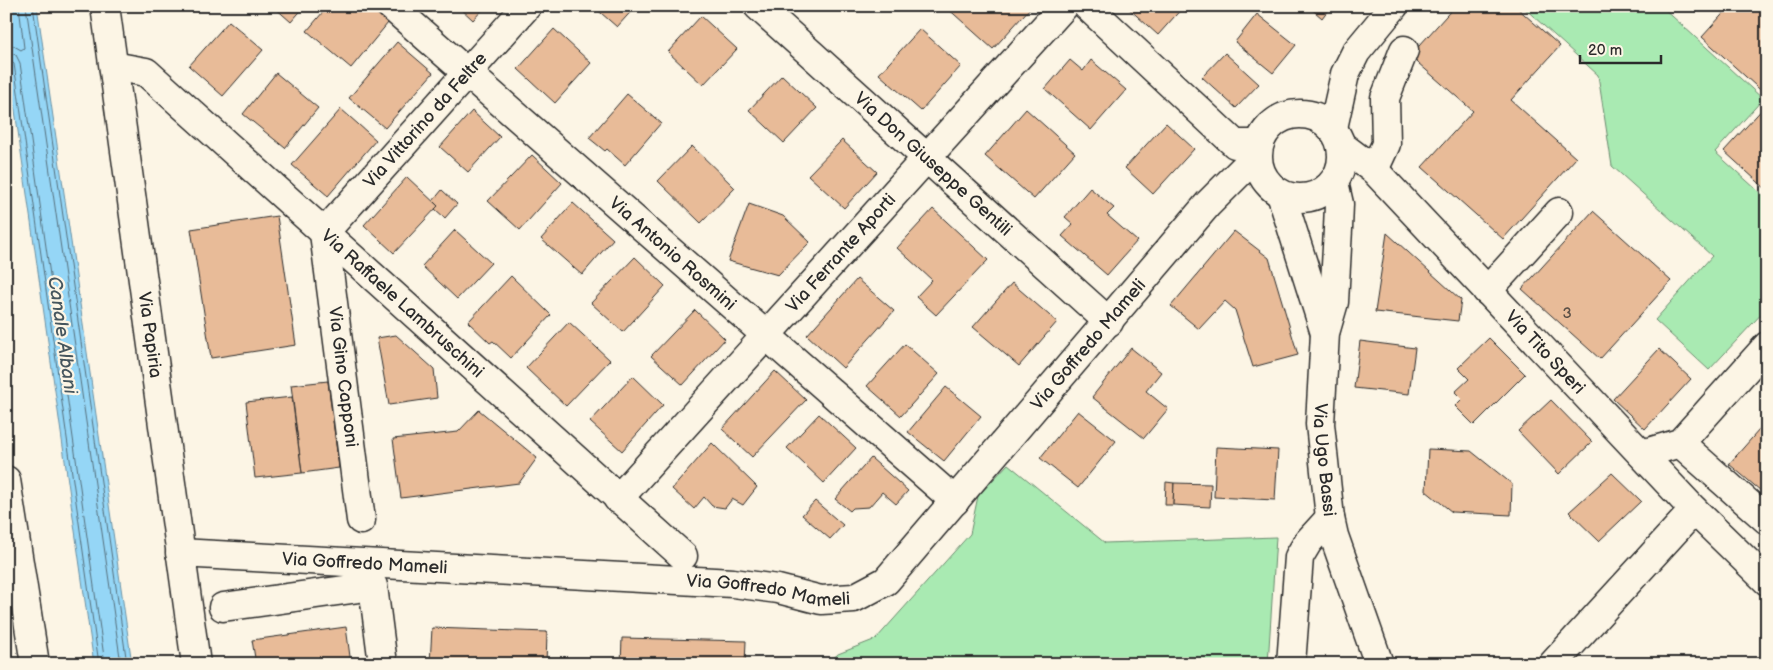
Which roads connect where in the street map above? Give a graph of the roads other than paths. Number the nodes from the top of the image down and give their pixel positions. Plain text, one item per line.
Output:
1 (105, 6) edge
2 (391, 6) edge
3 (527, 6) edge
4 (758, 6) edge
5 (1064, 6) edge
6 (1088, 6) edge
7 (1394, 6) edge
8 (1404, 50) dead end
9 (114, 69) junction
10 (467, 73) junction
11 (1258, 150) junction
12 (1337, 157) junction
13 (927, 158) junction
14 (1374, 170) junction
15 (1275, 189) junction
16 (1396, 194) junction
17 (1208, 204) junction
18 (1559, 212) dead end
19 (324, 233) junction
20 (1487, 291) junction
21 (1109, 322) junction
22 (1325, 333) junction
23 (766, 336) junction
24 (1767, 346) edge
25 (1680, 443) junction
26 (1642, 454) junction
27 (6, 480) edge
28 (618, 499) junction
29 (955, 500) junction
30 (1694, 510) junction
31 (1330, 518) junction
32 (361, 520) dead end
33 (1767, 520) edge
34 (180, 553) junction
35 (682, 556) dead end
36 (1767, 581) edge
37 (223, 607) dead end
38 (35, 664) edge
39 (196, 664) edge
40 (383, 664) edge
41 (1291, 664) edge
42 (1379, 664) edge
43 (1553, 664) edge

1 - 9 street, Via Papiria
2 - 10 street, Via Antonio Rosmini
3 - 10 street, Via Vittorino da Feltre
4 - 13 street, Via Don Giuseppe Gentili
5 - 13 street, Via Ferrante Aporti
6 - 11 street
7 - 12 street
8 - 14 street
9 - 19 street, Via Raffaele Lambruschini
9 - 34 street, Via Papiria
10 - 19 street, Via Vittorino da Feltre
10 - 23 street, Via Antonio Rosmini
11 - 12 street
11 - 15 street
11 - 17 street, Via Goffredo Mameli
12 - 14 street, Via Tito Speri
12 - 15 street
12 - 16 street, Via Tito Speri
12 - 22 street, Via Ugo Bassi
13 - 21 street, Via Don Giuseppe Gentili
13 - 23 street, Via Ferrante Aporti
14 - 16 street, Via Tito Speri
15 - 17 street, Via Goffredo Mameli
15 - 22 street, Via Ugo Bassi
16 - 20 street, Via Tito Speri
17 - 21 street, Via Goffredo Mameli
18 - 20 street
19 - 28 street, Via Raffaele Lambruschini
19 - 32 street, Via Gino Capponi
20 - 26 street, Via Tito Speri
21 - 29 street, Via Goffredo Mameli
22 - 31 street, Via Ugo Bassi
23 - 28 street, Via Ferrante Aporti
23 - 29 street, Via Antonio Rosmini
24 - 25 street
25 - 26 street
25 - 33 street
26 - 30 street, Via Tito Speri
27 - 38 street
28 - 35 street, Via Raffaele Lambruschini
29 - 34 street, Via Goffredo Mameli
30 - 36 street, Via Tito Speri
30 - 43 street
31 - 41 street, Via Ugo Bassi
31 - 42 street
34 - 39 street, Via Papiria
37 - 40 street

